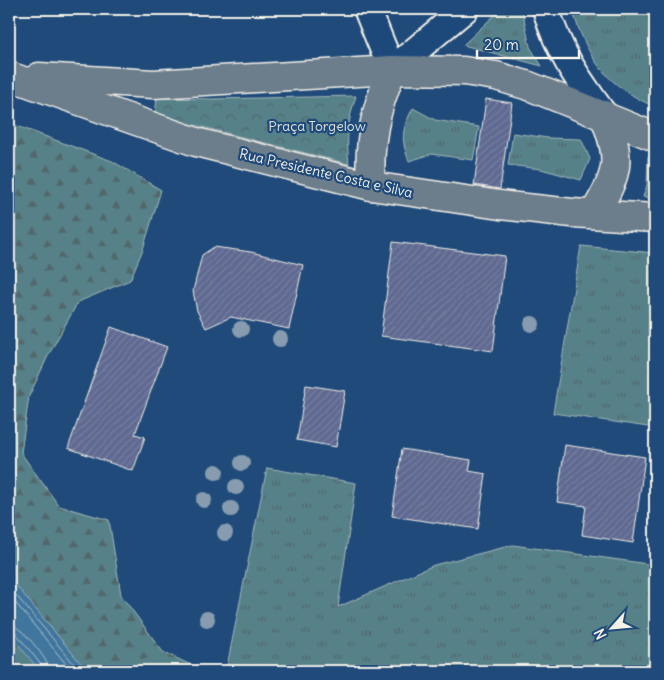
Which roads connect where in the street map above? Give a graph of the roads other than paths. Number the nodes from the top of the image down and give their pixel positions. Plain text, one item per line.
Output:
1 (367, 9) edge
2 (465, 9) edge
3 (546, 9) edge
4 (392, 70) junction
5 (9, 76) edge
6 (604, 115) junction
7 (655, 137) edge
8 (371, 186) junction
9 (594, 214) junction
10 (655, 218) edge

1 - 4 street
2 - 4 street
3 - 6 street
4 - 5 main road, Rua Presidente Costa e Silva
4 - 6 main road, Rua Presidente Costa e Silva
4 - 8 main road
5 - 8 main road, Rua Presidente Costa e Silva
6 - 7 main road, Rua Presidente Costa e Silva
6 - 9 main road
8 - 9 main road, Rua Presidente Costa e Silva
9 - 10 main road, Rua Presidente Costa e Silva

